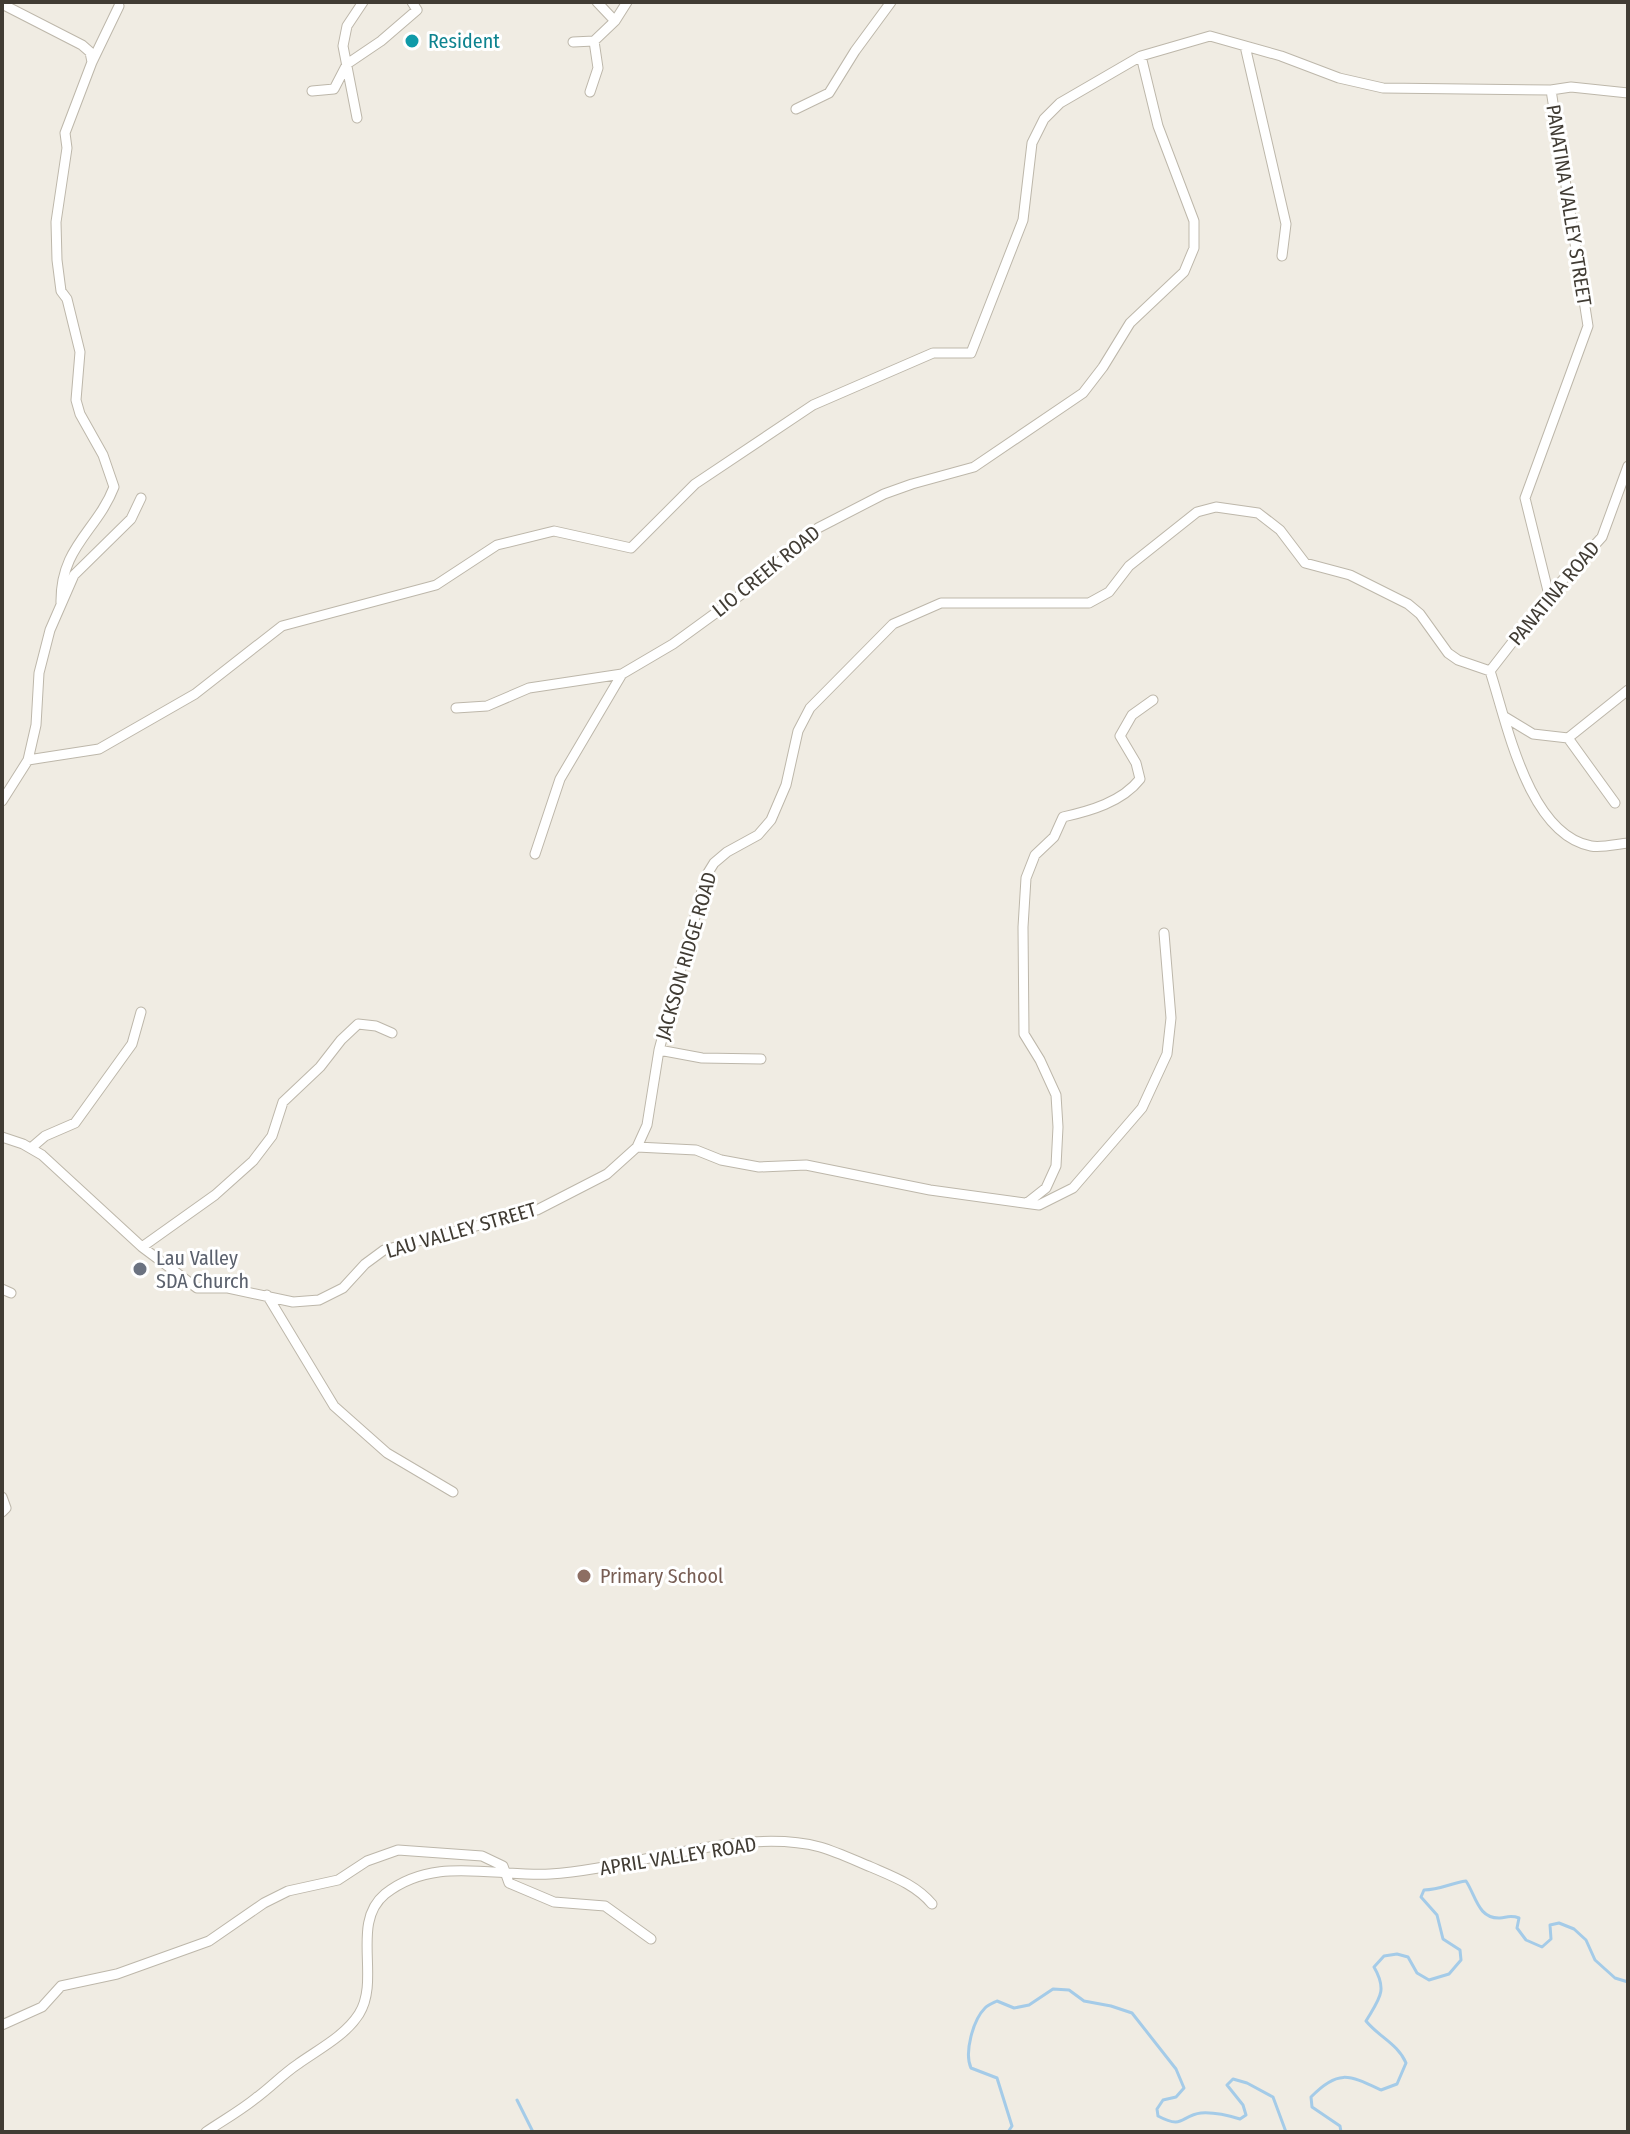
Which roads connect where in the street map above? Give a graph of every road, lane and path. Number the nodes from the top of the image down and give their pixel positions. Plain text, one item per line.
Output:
1 (363, 2) edge
2 (412, 2) edge
3 (597, 2) edge
4 (627, 2) edge
5 (891, 2) edge
6 (2, 4) edge
7 (119, 6) dead end
8 (615, 21) junction
9 (594, 41) junction
10 (573, 42) dead end
11 (1245, 46) junction
12 (1141, 56) junction
13 (92, 62) junction
14 (347, 64) junction
15 (1551, 90) junction
16 (312, 91) dead end
17 (590, 92) dead end
18 (1628, 93) edge
19 (796, 109) dead end
20 (357, 118) dead end
21 (1282, 256) dead end
22 (1628, 466) edge
23 (141, 498) dead end
24 (1549, 595) junction
25 (61, 603) junction
26 (1490, 671) junction
27 (622, 674) junction
28 (1628, 690) edge
29 (1153, 700) dead end
30 (456, 708) dead end
31 (1505, 717) junction
32 (1568, 738) junction
33 (28, 760) junction
34 (2, 801) edge
35 (1615, 803) dead end
36 (1628, 843) edge
37 (535, 854) dead end
38 (1164, 933) dead end
39 (141, 1012) dead end
40 (392, 1033) dead end
41 (659, 1050) junction
42 (761, 1059) dead end
43 (2, 1137) edge
44 (637, 1147) junction
45 (31, 1148) junction
46 (1027, 1203) junction
47 (142, 1247) junction
48 (267, 1295) junction
49 (453, 1492) dead end
50 (2, 1497) edge
51 (4, 1510) edge
52 (504, 1873) junction
53 (932, 1904) dead end
54 (651, 1939) dead end
55 (2, 2025) edge
56 (206, 2132) edge

1 - 14 street
2 - 14 street
3 - 8 street
4 - 8 street
5 - 19 street
6 - 13 street
7 - 13 street
8 - 9 street
9 - 10 street
9 - 17 street
11 - 12 street
11 - 15 street
11 - 21 street
12 - 27 street, LIO CREEK ROAD
12 - 33 street
13 - 25 street
14 - 16 street
14 - 20 street
15 - 18 street
15 - 24 street, PANATINA VALLEY STREET
22 - 24 street, PANATINA ROAD
23 - 25 street
24 - 26 street, PANATINA ROAD
25 - 33 street
26 - 31 street
26 - 41 street, JACKSON RIDGE ROAD
27 - 30 street
27 - 37 street
28 - 32 street
29 - 46 street
31 - 32 street
31 - 36 street
32 - 35 street
33 - 34 street
38 - 46 street
39 - 45 street
40 - 47 street
41 - 42 street
41 - 44 street, JACKSON RIDGE ROAD
43 - 45 street, LAU VALLEY STREET
44 - 46 street
44 - 48 street, LAU VALLEY STREET
45 - 47 street, LAU VALLEY STREET
47 - 48 street, LAU VALLEY STREET
48 - 49 street
50 - 51 street
52 - 53 street, APRIL VALLEY ROAD
52 - 54 street
52 - 55 street
52 - 56 street, APRIL VALLEY ROAD

